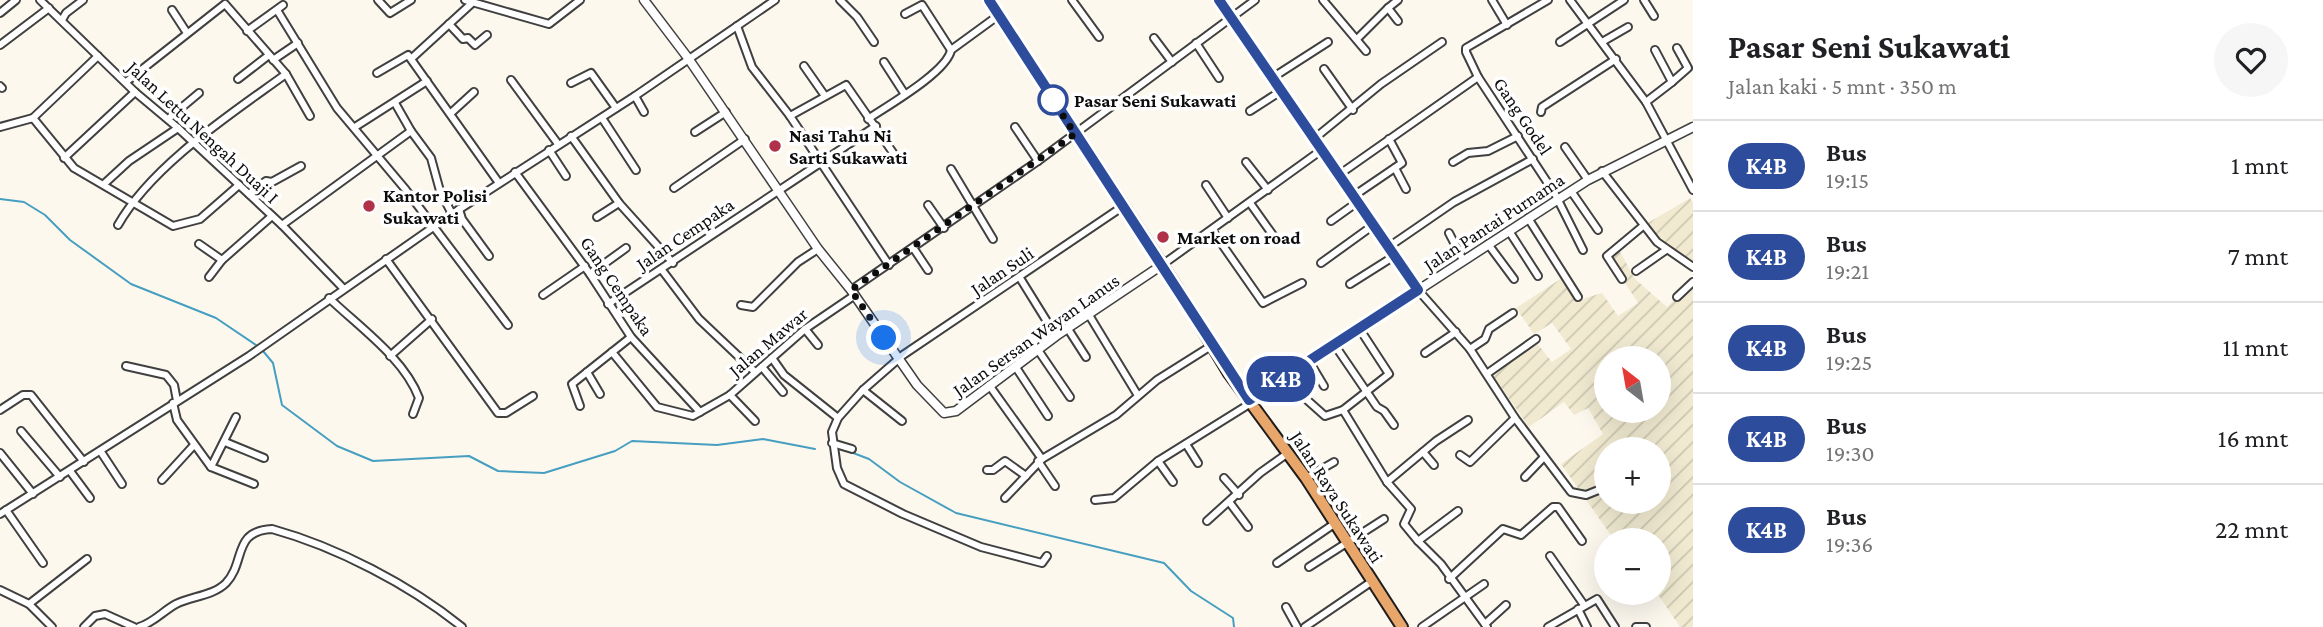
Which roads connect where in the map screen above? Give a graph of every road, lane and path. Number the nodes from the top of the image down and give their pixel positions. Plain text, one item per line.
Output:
1 (16, 0) edge
2 (40, 0) edge
3 (83, 0) edge
4 (378, 0) edge
5 (411, 0) edge
6 (580, 0) edge
7 (644, 0) edge
8 (775, 0) edge
9 (840, 0) edge
10 (989, 0) edge
11 (1072, 0) edge
12 (1219, 0) edge
13 (1255, 0) edge
14 (1323, 0) edge
15 (1398, 0) edge
16 (1492, 0) edge
17 (1548, 0) edge
18 (1570, 0) edge
19 (1624, 0) edge
20 (1644, 0) edge
21 (468, 2) edge
22 (49, 8) junction
23 (1388, 8) junction
24 (172, 10) dead end
25 (0, 13) edge
26 (905, 14) dead end
27 (999, 15) junction
28 (1654, 16) dead end
29 (1230, 17) junction
30 (62, 20) junction
31 (1398, 22) dead end
32 (1587, 23) junction
33 (449, 24) junction
34 (1507, 25) junction
35 (737, 26) junction
36 (1628, 27) dead end
37 (247, 31) junction
38 (187, 33) junction
39 (487, 35) dead end
40 (1099, 37) dead end
41 (1154, 38) dead end
42 (1357, 39) junction
43 (874, 42) dead end
44 (1328, 42) dead end
45 (1443, 42) dead end
46 (1560, 42) dead end
47 (1602, 42) junction
48 (298, 43) junction
49 (1196, 43) junction
50 (0, 45) edge
51 (1677, 48) dead end
52 (951, 50) junction
53 (1654, 50) dead end
54 (1366, 51) dead end
55 (98, 56) junction
56 (271, 57) junction
57 (412, 58) junction
58 (688, 58) junction
59 (1616, 59) junction
60 (884, 62) dead end
61 (1172, 62) junction
62 (804, 66) dead end
63 (1324, 69) dead end
64 (377, 73) dead end
65 (286, 74) junction
66 (1478, 77) junction
67 (1219, 78) dead end
68 (1272, 78) junction
69 (239, 79) dead end
70 (511, 80) dead end
71 (427, 81) junction
72 (126, 82) junction
73 (1672, 82) junction
74 (571, 83) dead end
75 (1281, 91) junction
76 (135, 92) junction
77 (474, 92) dead end
78 (199, 93) dead end
79 (904, 93) junction
80 (635, 96) junction
81 (825, 96) junction
82 (1646, 102) junction
83 (395, 103) junction
84 (616, 108) junction
85 (1353, 110) junction
86 (1250, 111) dead end
87 (1541, 111) dead end
88 (644, 112) dead end
89 (726, 112) junction
90 (451, 113) junction
91 (310, 116) dead end
92 (790, 116) junction
93 (33, 118) junction
94 (168, 118) junction
95 (601, 118) junction
96 (868, 119) junction
97 (876, 126) junction
98 (0, 127) edge
99 (355, 127) junction
100 (1015, 127) dead end
101 (1693, 127) edge
102 (178, 128) junction
103 (411, 131) junction
104 (695, 132) dead end
105 (1075, 134) junction
106 (571, 136) junction
107 (1518, 136) junction
108 (1315, 138) junction
109 (745, 139) junction
110 (1389, 139) junction
111 (1666, 140) junction
112 (558, 144) junction
113 (194, 145) junction
114 (1565, 147) dead end
115 (1323, 149) junction
116 (548, 150) junction
117 (376, 155) junction
118 (896, 157) dead end
119 (64, 159) junction
120 (1533, 159) junction
121 (1038, 161) junction
122 (820, 162) junction
123 (1246, 162) dead end
124 (1453, 162) dead end
125 (301, 166) dead end
126 (1395, 168) junction
127 (951, 169) dead end
128 (636, 170) dead end
129 (515, 172) junction
130 (1602, 172) junction
131 (1340, 174) junction
132 (566, 176) dead end
133 (1588, 180) junction
134 (499, 183) junction
135 (104, 184) junction
136 (239, 185) junction
137 (1206, 186) dead end
138 (674, 188) dead end
139 (1406, 189) dead end
140 (1268, 190) junction
141 (1693, 190) edge
142 (780, 191) junction
143 (1571, 191) junction
144 (248, 194) junction
145 (1357, 198) junction
146 (1557, 200) junction
147 (619, 203) junction
148 (1250, 203) junction
149 (131, 204) junction
150 (928, 205) dead end
151 (972, 205) junction
152 (1122, 207) junction
153 (459, 209) junction
154 (453, 214) junction
155 (272, 216) junction
156 (597, 217) dead end
157 (1228, 218) junction
158 (1528, 218) junction
159 (1331, 221) dead end
160 (118, 225) dead end
161 (282, 225) junction
162 (1375, 225) junction
163 (1643, 226) junction
164 (433, 228) junction
165 (944, 228) junction
166 (1212, 230) junction
167 (1598, 230) dead end
168 (1509, 231) junction
169 (1449, 233) dead end
170 (1275, 238) dead end
171 (993, 239) dead end
172 (199, 244) dead end
173 (1488, 244) junction
174 (1390, 246) junction
175 (626, 248) dead end
176 (817, 249) junction
177 (914, 249) junction
178 (1583, 250) dead end
179 (1666, 250) junction
180 (1396, 255) junction
181 (489, 256) dead end
182 (386, 259) junction
183 (222, 260) junction
184 (1463, 260) junction
185 (673, 263) junction
186 (1321, 263) dead end
187 (889, 265) junction
188 (1162, 265) junction
189 (585, 266) junction
190 (1693, 267) edge
191 (662, 270) junction
192 (928, 270) dead end
193 (1636, 271) dead end
194 (590, 274) junction
195 (1538, 276) dead end
196 (209, 277) dead end
197 (1020, 278) junction
198 (1622, 278) dead end
199 (1514, 279) dead end
200 (1303, 282) dead end
201 (1693, 282) edge
202 (1350, 284) dead end
203 (343, 288) junction
204 (1418, 290) junction
205 (853, 292) junction
206 (542, 295) dead end
207 (1578, 297) dead end
208 (1677, 297) dead end
209 (329, 298) junction
210 (608, 304) junction
211 (741, 304) dead end
212 (1513, 313) dead end
213 (1089, 315) junction
214 (432, 319) junction
215 (509, 325) dead end
216 (805, 328) junction
217 (1359, 328) junction
218 (1068, 329) junction
219 (1456, 332) junction
220 (1056, 336) junction
221 (631, 337) junction
222 (1536, 339) dead end
223 (1334, 344) junction
224 (818, 345) dead end
225 (1211, 346) junction
226 (1470, 349) junction
227 (1038, 350) junction
228 (612, 352) junction
229 (1425, 353) dead end
230 (390, 356) junction
231 (1086, 357) dead end
232 (772, 358) junction
233 (898, 359) junction
234 (1309, 361) junction
235 (126, 366) dead end
236 (1015, 366) junction
237 (758, 370) junction
238 (587, 372) junction
239 (1292, 372) junction
240 (1488, 373) junction
241 (989, 385) junction
242 (1324, 386) dead end
243 (863, 390) junction
244 (783, 392) dead end
245 (600, 394) dead end
246 (1137, 394) junction
247 (1367, 394) junction
248 (730, 395) junction
249 (533, 396) dead end
250 (1070, 397) dead end
251 (1250, 401) junction
252 (175, 402) junction
253 (580, 405) dead end
254 (0, 410) edge
255 (1343, 410) junction
256 (700, 412) junction
257 (412, 414) dead end
258 (1048, 416) dead end
259 (236, 417) dead end
260 (838, 418) junction
261 (1515, 418) junction
262 (1468, 420) dead end
263 (755, 421) dead end
264 (902, 422) dead end
265 (1394, 425) dead end
266 (21, 431) dead end
267 (225, 442) junction
268 (832, 443) junction
269 (1186, 444) junction
270 (194, 445) junction
271 (852, 449) dead end
272 (101, 452) junction
273 (1423, 452) junction
274 (0, 453) edge
275 (1288, 453) junction
276 (1460, 455) dead end
277 (1544, 457) junction
278 (264, 458) dead end
279 (1040, 460) junction
280 (1158, 461) junction
281 (84, 462) junction
282 (1334, 462) dead end
283 (1198, 463) dead end
284 (1434, 465) dead end
285 (211, 467) junction
286 (988, 470) dead end
287 (70, 471) junction
288 (60, 477) junction
289 (1026, 477) junction
290 (1525, 477) dead end
291 (1224, 478) dead end
292 (1306, 478) junction
293 (162, 480) dead end
294 (1173, 482) dead end
295 (1387, 482) junction
296 (122, 484) dead end
297 (254, 484) dead end
298 (1055, 486) dead end
299 (1594, 492) edge
300 (33, 494) junction
301 (1239, 495) junction
302 (90, 498) dead end
303 (1004, 498) dead end
304 (1095, 500) dead end
305 (1230, 503) junction
306 (1458, 511) dead end
307 (3, 512) edge
308 (1384, 519) dead end
309 (1207, 521) dead end
310 (1334, 524) junction
311 (1248, 527) dead end
312 (1418, 541) junction
313 (1582, 541) dead end
314 (1347, 543) junction
315 (1550, 555) dead end
316 (1048, 556) dead end
317 (87, 559) dead end
318 (43, 563) dead end
319 (1277, 563) dead end
320 (1309, 567) dead end
321 (1450, 579) junction
322 (1371, 582) junction
323 (1483, 584) dead end
324 (0, 590) edge
325 (1464, 598) junction
326 (29, 604) junction
327 (1506, 605) dead end
328 (1286, 607) dead end
329 (1581, 607) junction
330 (1486, 625) edge
331 (1306, 626) edge
332 (52, 627) edge
333 (84, 627) edge
334 (136, 627) edge
335 (462, 627) edge
336 (1297, 627) edge
337 (1402, 627) edge
338 (1422, 627) edge
339 (1548, 627) edge
340 (1587, 627) edge
341 (1615, 627) edge
342 (1636, 627) edge
343 (1646, 627) edge

1 - 25 street
2 - 22 street, Jalan Lettu Nengah Duaji I
3 - 30 street
4 - 5 street
6 - 21 street
7 - 58 street, Jalan Sersan Wayan Lanus
8 - 35 street
9 - 43 street
10 - 27 highway, Jalan Raya Sukawati
11 - 40 street
12 - 29 street
13 - 29 street, Jalan Mawar
14 - 42 street
15 - 23 street
16 - 34 street
17 - 34 street
18 - 32 street
19 - 32 street
20 - 28 street
21 - 33 street
22 - 30 street, Jalan Lettu Nengah Duaji I
22 - 50 street
23 - 31 street
23 - 42 street
24 - 38 street
26 - 52 street
27 - 52 street
27 - 105 highway, Jalan Raya Sukawati
29 - 49 street, Jalan Mawar
29 - 68 street
30 - 55 street, Jalan Lettu Nengah Duaji I
32 - 46 street
32 - 47 street
33 - 39 street
33 - 57 street
34 - 66 street, Gang Godel
35 - 58 street
35 - 92 street
36 - 47 street
37 - 38 street
37 - 48 street
37 - 56 street
38 - 72 street
41 - 61 street
42 - 54 street
44 - 68 street
45 - 85 street
47 - 59 street
48 - 56 street
48 - 99 street
49 - 61 street, Jalan Mawar
49 - 67 street
51 - 73 street
52 - 79 street
53 - 73 street
55 - 72 street, Jalan Lettu Nengah Duaji I
55 - 93 street
56 - 65 street
56 - 69 street
57 - 64 street
57 - 71 street
58 - 80 street
58 - 89 street, Jalan Sersan Wayan Lanus
59 - 82 street
59 - 87 street
60 - 79 street
61 - 105 street, Jalan Mawar
62 - 81 street
63 - 85 street
65 - 91 street
65 - 113 street
66 - 107 street, Gang Godel
66 - 110 street
68 - 75 street
70 - 112 street
71 - 83 street
71 - 90 street
72 - 76 street, Jalan Lettu Nengah Duaji I
73 - 82 street
74 - 84 street
75 - 86 street
75 - 108 street
76 - 94 street, Jalan Lettu Nengah Duaji I
76 - 119 street
77 - 90 street
78 - 94 street
79 - 96 street
80 - 84 street
80 - 88 street
81 - 92 street
81 - 96 street
82 - 111 street
83 - 99 street
83 - 103 street
84 - 95 street
85 - 108 street
89 - 104 street
89 - 109 street, Jalan Sersan Wayan Lanus
90 - 134 street
92 - 122 street
93 - 98 street
93 - 119 street
94 - 102 street, Jalan Lettu Nengah Duaji I
95 - 106 street
95 - 128 street
96 - 97 street
97 - 118 street
97 - 122 street, Jalan Cempaka
99 - 117 street
100 - 121 street
101 - 111 street, Jalan Pantai Purnama
102 - 113 street, Jalan Lettu Nengah Duaji I
102 - 135 street
103 - 117 street
103 - 154 street
105 - 121 street, Jalan Mawar
105 - 152 highway, Jalan Raya Sukawati
106 - 112 street
106 - 147 street
107 - 120 street, Gang Godel
107 - 124 street
108 - 115 street
109 - 138 street
109 - 142 street, Jalan Sersan Wayan Lanus
110 - 126 street
110 - 131 street
111 - 130 street, Jalan Pantai Purnama
111 - 141 street
112 - 116 street
113 - 136 street, Jalan Lettu Nengah Duaji I
113 - 149 street
114 - 133 street
115 - 131 street
115 - 140 street
116 - 129 street
116 - 132 street
117 - 161 street
117 - 164 street
119 - 135 street
120 - 146 street, Gang Godel
120 - 174 street
121 - 151 street, Jalan Mawar
122 - 142 street, Jalan Cempaka
122 - 187 street
123 - 140 street
125 - 144 street
126 - 139 street
126 - 145 street
127 - 151 street
129 - 134 street
129 - 189 street, Gang Cempaka
130 - 133 street, Jalan Pantai Purnama
130 - 163 street
131 - 145 street
133 - 143 street, Jalan Pantai Purnama
134 - 153 street
135 - 149 street
136 - 144 street, Jalan Lettu Nengah Duaji I
136 - 149 street
137 - 157 street
140 - 148 street
142 - 176 street, Jalan Sersan Wayan Lanus
142 - 185 street, Jalan Cempaka
143 - 146 street, Jalan Pantai Purnama
143 - 167 street
144 - 155 street, Jalan Lettu Nengah Duaji I
145 - 159 street
145 - 162 street
146 - 158 street, Jalan Pantai Purnama
146 - 178 street, Gang Godel
147 - 156 street
147 - 185 street
148 - 157 street
148 - 170 street
149 - 160 street
150 - 165 street
151 - 165 street, Jalan Mawar
151 - 171 street
152 - 188 highway, Jalan Raya Sukawati
152 - 197 street, Jalan Suli
153 - 154 street
153 - 181 street
154 - 164 street
155 - 161 street, Jalan Lettu Nengah Duaji I
155 - 183 street
157 - 166 street
158 - 168 street, Jalan Pantai Purnama
158 - 207 street
161 - 203 street, Jalan Lettu Nengah Duaji I
162 - 174 street
162 - 186 street
163 - 179 street
163 - 198 street
164 - 182 street
164 - 215 street
165 - 177 street, Jalan Mawar
166 - 188 street
166 - 200 street
168 - 173 street, Jalan Pantai Purnama
168 - 195 street
169 - 184 street
172 - 183 street
173 - 184 street, Jalan Pantai Purnama
173 - 199 street
174 - 180 street
175 - 194 street
176 - 205 street, Jalan Sersan Wayan Lanus
176 - 211 street
177 - 187 street, Jalan Mawar
177 - 192 street
179 - 190 street
179 - 193 street
180 - 202 street
180 - 204 street
182 - 203 street
182 - 214 street
183 - 196 street
184 - 204 street, Jalan Pantai Purnama
185 - 191 street, Jalan Cempaka
187 - 205 street, Jalan Mawar
188 - 213 street, Jalan Sersan Wayan Lanus
188 - 225 highway, Jalan Raya Sukawati
189 - 194 street, Gang Cempaka
189 - 206 street
191 - 210 street, Jalan Cempaka
191 - 237 street
194 - 210 street, Gang Cempaka
197 - 220 street
197 - 233 street, Jalan Suli
201 - 208 street
203 - 209 street
204 - 217 street, Jalan Pantai Purnama
204 - 219 street
205 - 216 street, Jalan Mawar
205 - 233 street, Jalan Sersan Wayan Lanus
209 - 230 street
209 - 252 street
210 - 221 street, Gang Cempaka
212 - 226 street
213 - 218 street, Jalan Sersan Wayan Lanus
213 - 246 street
214 - 230 street
214 - 249 street
216 - 224 street
216 - 232 street, Jalan Mawar
217 - 223 street, Jalan Pantai Purnama
217 - 247 street
218 - 220 street, Jalan Sersan Wayan Lanus
218 - 231 street
219 - 226 street
219 - 229 street
220 - 227 street, Jalan Sersan Wayan Lanus
221 - 228 street
221 - 256 street, Gang Cempaka
222 - 240 street
223 - 234 street, Jalan Pantai Purnama
223 - 247 street
225 - 246 street
225 - 251 highway, Jalan Raya Sukawati
226 - 240 street
227 - 236 street, Jalan Sersan Wayan Lanus
227 - 250 street
228 - 238 street
228 - 256 street
230 - 257 street
232 - 237 street, Jalan Mawar
232 - 260 street
233 - 241 street, Jalan Sersan Wayan Lanus
233 - 243 street, Jalan Suli
234 - 239 street, Jalan Pantai Purnama
234 - 242 street
235 - 252 street
236 - 241 street, Jalan Sersan Wayan Lanus
236 - 258 street
237 - 244 street
237 - 248 street, Jalan Mawar
238 - 245 street
238 - 253 street
239 - 251 street, Jalan Pantai Purnama
239 - 255 street
240 - 261 street
241 - 279 street
243 - 260 street, Jalan Suli
243 - 264 street
246 - 279 street
247 - 255 street
247 - 265 street
248 - 256 street, Jalan Mawar
248 - 263 street
251 - 269 street
251 - 275 highway, Jalan Raya Sukawati
252 - 270 street
252 - 272 street
254 - 281 street
255 - 295 street
259 - 267 street
260 - 268 street
261 - 276 street
261 - 277 street
262 - 273 street
266 - 288 street
267 - 278 street
267 - 285 street
268 - 271 street
268 - 316 street
269 - 280 street
269 - 283 street
270 - 285 street
270 - 293 street
272 - 281 street
272 - 296 street
273 - 284 street
273 - 295 street
274 - 300 street
275 - 292 highway, Jalan Raya Sukawati
275 - 301 street
277 - 290 street
277 - 299 street
279 - 289 street
279 - 298 street
280 - 294 street
280 - 304 street
281 - 287 street
282 - 292 street
285 - 297 street
286 - 289 street
287 - 288 street
287 - 302 street
288 - 300 street
289 - 303 street
291 - 301 street
292 - 310 highway, Jalan Raya Sukawati
295 - 312 street
300 - 307 street
301 - 305 street
305 - 309 street
305 - 311 street
306 - 312 street
307 - 318 street
308 - 314 street
310 - 314 highway, Jalan Raya Sukawati
310 - 319 street
312 - 321 street
313 - 321 street
314 - 320 street
314 - 322 highway, Jalan Raya Sukawati
315 - 329 street
317 - 326 street
321 - 325 street
322 - 331 street
322 - 337 highway, Jalan Raya Sukawati
323 - 325 street
324 - 326 street
325 - 330 street
325 - 338 street
326 - 332 street
327 - 330 street
328 - 336 street
329 - 339 street
329 - 340 street
329 - 341 street
333 - 334 street
334 - 335 street
342 - 343 street

